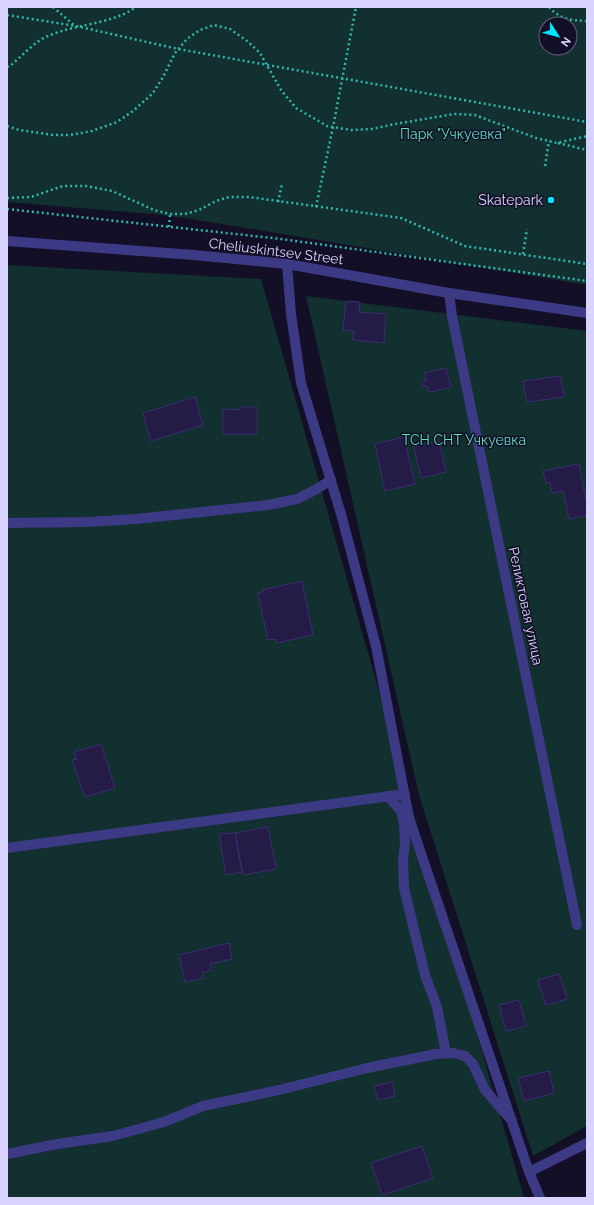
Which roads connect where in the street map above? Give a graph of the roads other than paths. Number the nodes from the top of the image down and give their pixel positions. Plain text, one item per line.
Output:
1 (7, 241) edge
2 (287, 264) junction
3 (449, 293) junction
4 (587, 313) edge
5 (331, 480) junction
6 (7, 523) edge
7 (405, 794) junction
8 (388, 796) junction
9 (7, 848) edge
10 (577, 925) dead end
11 (446, 1053) junction
12 (512, 1121) junction
13 (587, 1143) edge
14 (7, 1154) edge
15 (529, 1172) junction
16 (540, 1198) edge

1 - 2 street, Cheliuskintsev Street
2 - 3 street, Cheliuskintsev Street
2 - 5 street
3 - 4 street, Cheliuskintsev Street
3 - 10 street, Реликтовая улица
5 - 6 street
5 - 7 street
7 - 8 street
7 - 12 street
8 - 9 street
8 - 11 street
11 - 12 street
11 - 14 street
12 - 15 street
13 - 15 street
15 - 16 street

